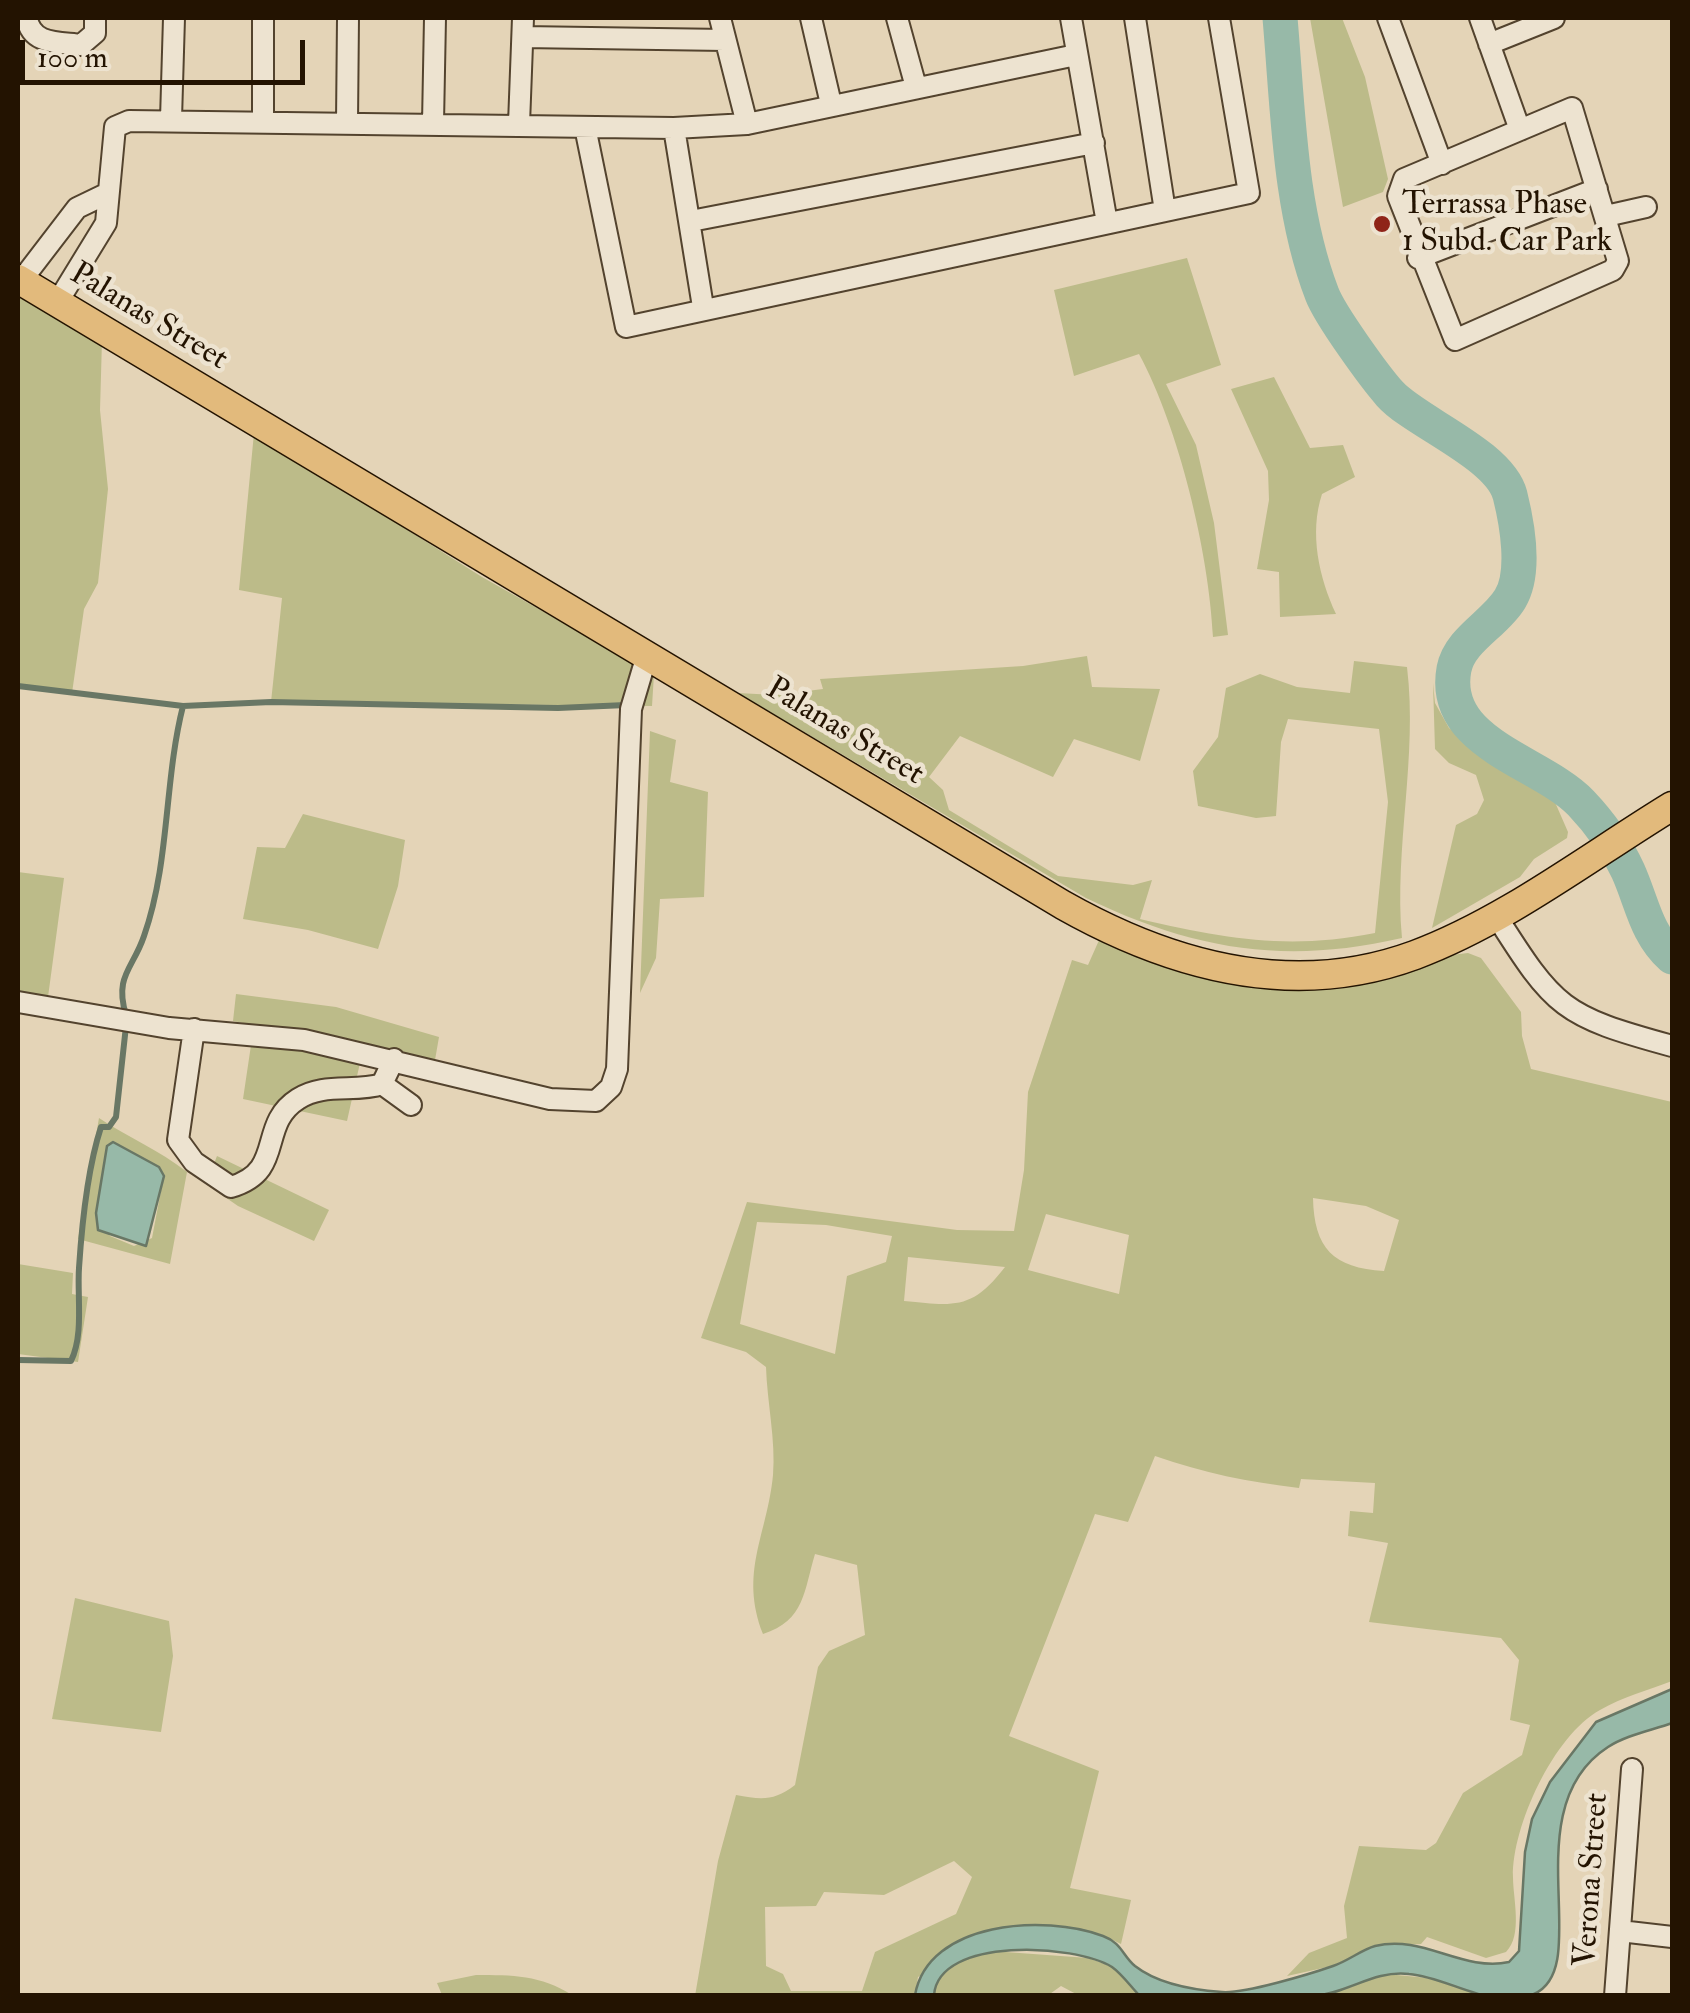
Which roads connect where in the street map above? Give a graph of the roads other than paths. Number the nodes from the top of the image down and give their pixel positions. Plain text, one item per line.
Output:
1 (27, 18) edge
2 (95, 18) edge
3 (174, 18) edge
4 (264, 18) edge
5 (348, 18) edge
6 (435, 18) edge
7 (618, 18) edge
8 (720, 18) edge
9 (811, 18) edge
10 (897, 18) edge
11 (1071, 18) edge
12 (1134, 18) edge
13 (1218, 18) edge
14 (1388, 18) edge
15 (1480, 18) edge
16 (1554, 18) edge
17 (523, 27) edge
18 (620, 40) junction
19 (725, 40) junction
20 (1490, 44) junction
21 (1076, 55) junction
22 (916, 86) junction
23 (832, 104) junction
24 (171, 119) junction
25 (262, 120) junction
26 (346, 122) junction
27 (432, 122) junction
28 (519, 124) junction
29 (747, 124) junction
30 (585, 127) junction
31 (674, 128) junction
32 (1520, 130) junction
33 (1094, 143) junction
34 (1442, 164) junction
35 (1597, 189) junction
36 (106, 194) junction
37 (1646, 207) dead end
38 (1165, 210) junction
39 (1606, 216) junction
40 (691, 221) junction
41 (1107, 223) junction
42 (1418, 258) junction
43 (19, 280) edge
44 (57, 304) junction
45 (703, 308) junction
46 (647, 655) junction
47 (1672, 806) edge
48 (1494, 914) junction
49 (18, 1002) edge
50 (194, 1029) junction
51 (1672, 1046) edge
52 (394, 1058) junction
53 (382, 1084) junction
54 (411, 1105) dead end
55 (1632, 1769) dead end
56 (1620, 1930) junction
57 (1672, 1938) edge
58 (1615, 1996) edge

1 - 2 street
3 - 24 street
4 - 25 street
5 - 26 street
6 - 27 street
7 - 18 street
8 - 19 street
9 - 23 street
10 - 22 street
11 - 21 street
12 - 38 street
13 - 38 street
14 - 34 street
15 - 20 street
16 - 20 street
17 - 18 street
17 - 28 street
18 - 19 street
19 - 29 street
20 - 32 street
21 - 22 street
21 - 33 street
22 - 23 street
23 - 29 street
24 - 25 street
24 - 36 street
25 - 26 street
26 - 27 street
27 - 28 street
28 - 30 street
29 - 31 street
30 - 31 street
30 - 45 street
31 - 40 street
32 - 34 street
32 - 35 street
33 - 40 street
33 - 41 street
34 - 42 street
35 - 39 street
35 - 42 street
36 - 43 street
36 - 44 street
37 - 39 street
38 - 41 street
39 - 42 street
40 - 45 street
41 - 45 street
43 - 44 main road, Palanas Street
44 - 46 main road, Palanas Street
46 - 48 main road, Palanas Street
46 - 52 street
47 - 48 main road, Palanas Street
48 - 51 street
49 - 50 street
50 - 52 street
50 - 53 street
52 - 53 street
53 - 54 street
55 - 56 street, Verona Street
56 - 57 street
56 - 58 street, Verona Street

